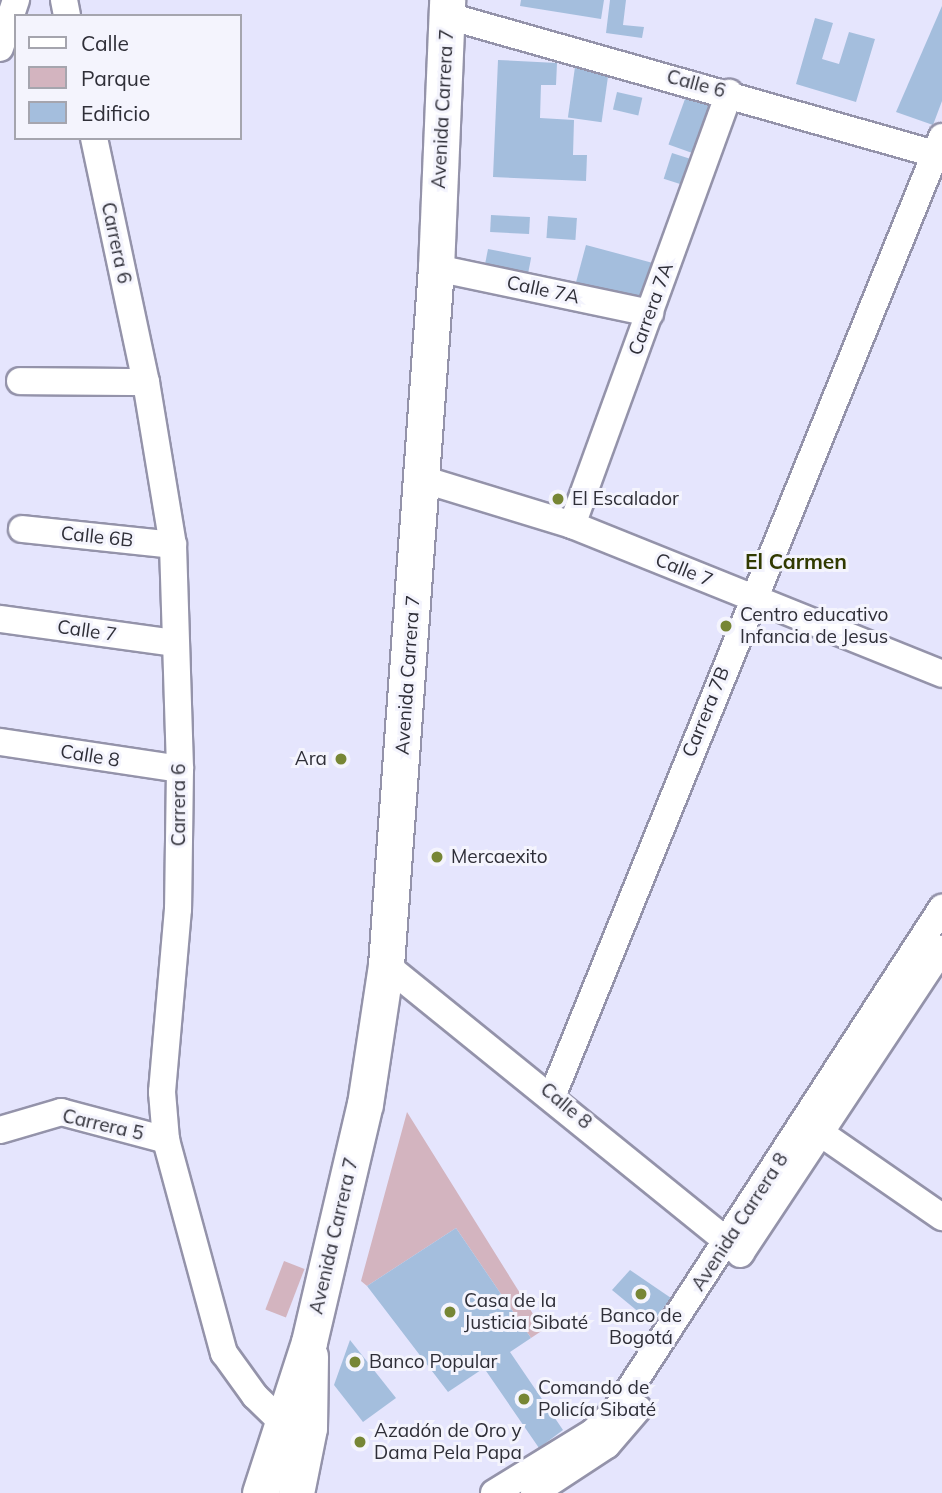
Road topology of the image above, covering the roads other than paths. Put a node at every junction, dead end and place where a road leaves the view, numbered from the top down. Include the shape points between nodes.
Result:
1 (16, 0) edge
2 (447, 8) edge
3 (0, 48) edge
4 (729, 93) junction
5 (93, 140) edge
6 (940, 149) edge
7 (436, 268) junction
8 (650, 313) junction
9 (20, 380) dead end
10 (146, 382) junction
11 (422, 480) junction
12 (572, 525) junction
13 (22, 529) dead end
14 (173, 545) junction
15 (753, 597) junction
16 (0, 619) edge
17 (175, 643) junction
18 (942, 674) edge
19 (0, 742) edge
20 (180, 769) junction
21 (942, 908) edge
22 (942, 949) edge
23 (386, 965) junction
24 (552, 1094) junction
25 (0, 1130) edge
26 (822, 1134) junction
27 (166, 1140) junction
28 (942, 1217) edge
29 (735, 1247) junction
30 (295, 1424) junction
31 (515, 1490) edge
32 (260, 1493) edge
33 (296, 1493) edge

1 - 3 street
2 - 4 street, Calle 6
2 - 7 main road, Avenida Carrera 7
4 - 6 street, Calle 6
4 - 8 street, Carrera 7A
5 - 10 street, Carrera 6
6 - 15 street, Carrera 7B
7 - 8 street, Calle 7A
7 - 11 main road, Avenida Carrera 7
8 - 12 street, Carrera 7A
9 - 10 street
10 - 14 street, Carrera 6
11 - 12 street, Calle 7
11 - 23 main road, Avenida Carrera 7
12 - 15 street, Calle 7
13 - 14 street, Calle 6B
14 - 17 street, Carrera 6
15 - 18 street, Calle 7
15 - 24 street, Carrera 7B
16 - 17 street, Calle 7
17 - 20 street, Carrera 6
19 - 20 street, Calle 8
20 - 27 street, Carrera 6 via 178,909 162,1092
21 - 29 street, Avenida Carrera 8
22 - 26 street, Avenida Carrera 8
23 - 24 street, Calle 8
23 - 30 main road, Avenida Carrera 7 via 365,1104 309,1342
24 - 29 street, Calle 8
25 - 27 street, Carrera 5 via 61,1112
26 - 28 street
26 - 29 street, Avenida Carrera 8
27 - 30 street, Carrera 6 via 225,1353
29 - 31 street, Avenida Carrera 8 via 616,1410
30 - 32 main road, Avenida Carrera 7
30 - 33 main road, Avenida Carrera 7

